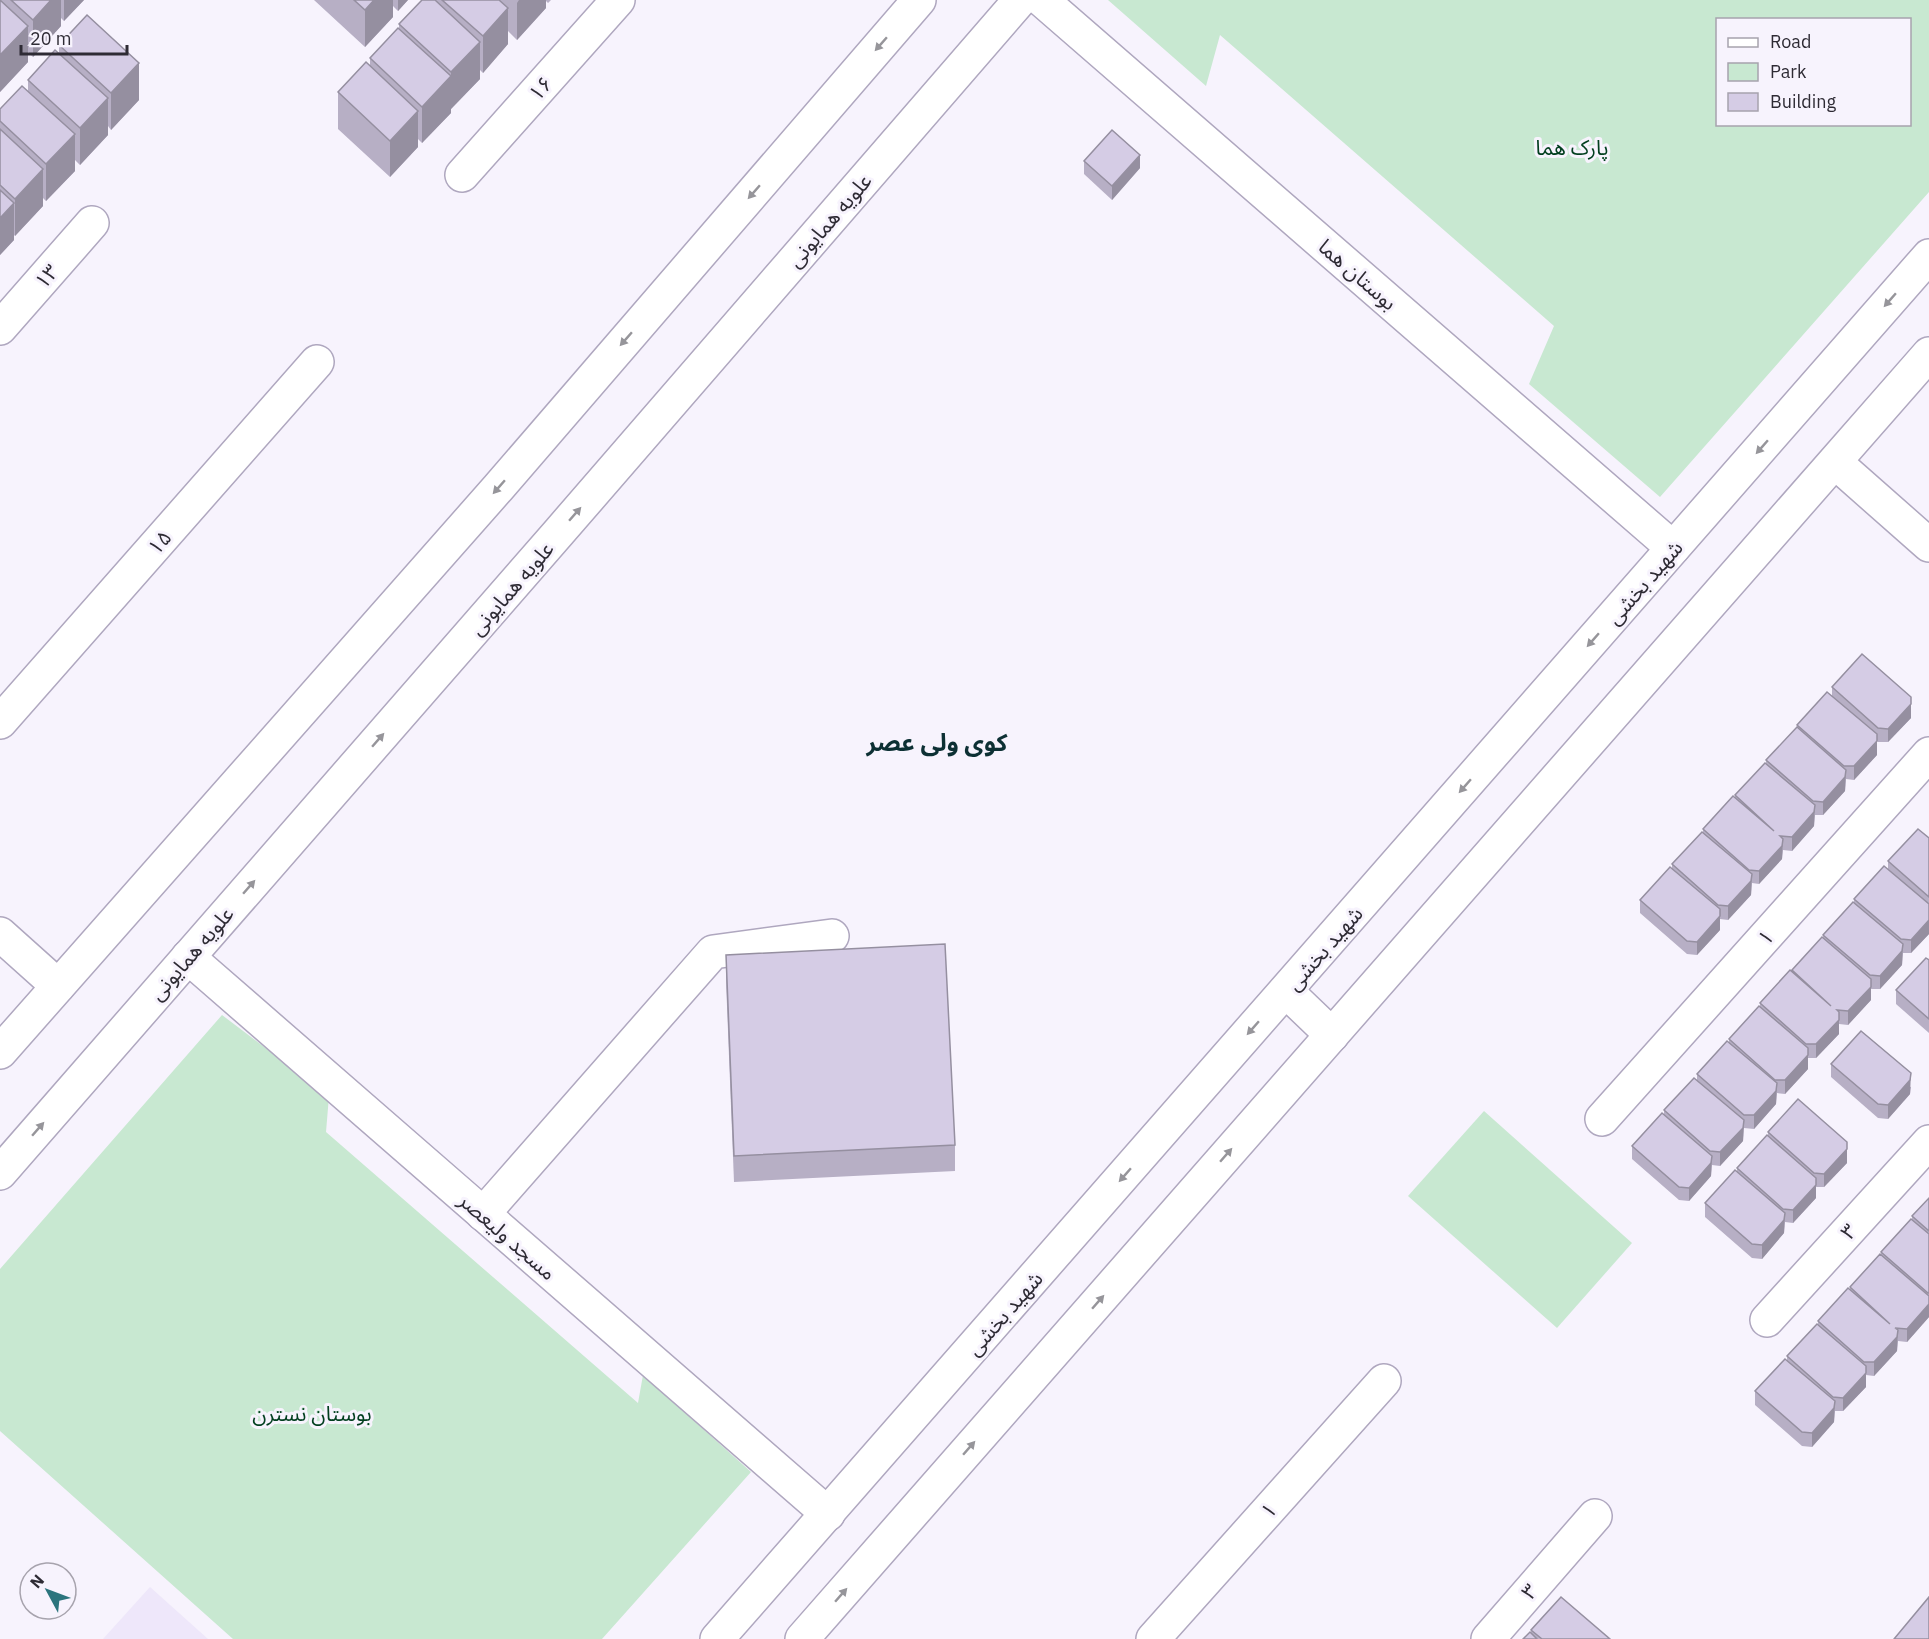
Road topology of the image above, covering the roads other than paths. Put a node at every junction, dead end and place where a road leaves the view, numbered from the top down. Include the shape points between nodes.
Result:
1 (618, 0) edge
2 (919, 0) edge
3 (1020, 0) edge
4 (1042, 0) edge
5 (462, 175) dead end
6 (92, 223) dead end
7 (1929, 256) edge
8 (0, 328) edge
9 (1929, 354) edge
10 (317, 362) dead end
11 (1834, 462) junction
12 (1929, 545) edge
13 (1673, 548) junction
14 (0, 722) edge
15 (1929, 754) edge
16 (0, 934) edge
17 (832, 936) dead end
18 (188, 957) junction
19 (58, 986) junction
20 (1286, 990) junction
21 (1332, 1035) junction
22 (0, 1052) edge
23 (1602, 1119) dead end
24 (1929, 1142) edge
25 (0, 1173) edge
26 (483, 1214) junction
27 (1767, 1320) dead end
28 (1384, 1381) dead end
29 (828, 1514) junction
30 (1595, 1516) dead end
31 (717, 1639) edge
32 (802, 1639) edge
33 (1153, 1639) edge
34 (1488, 1639) edge

1 - 5 street, ۱۶
2 -> 19 street via 498,488
18 -> 3 street, علویه همایونی
4 - 13 street, بوستان هما
6 - 8 street, ۱۳
7 -> 13 street, شهید بخشی
9 - 11 street
10 - 14 street, ۱۵
11 - 12 street
11 - 21 street
13 -> 20 street, شهید بخشی
15 - 23 street, ۱
16 - 19 street
17 - 26 street via 713,952
25 -> 18 street, علویه همایونی
18 - 26 street, مسجد ولیعصر
19 - 22 street
20 - 21 street
20 -> 29 street, شهید بخشی
32 -> 21 street
24 - 27 street, ۳
26 - 29 street, مسجد ولیعصر
28 - 33 street, ۱
29 - 31 street, شهید بخشی
30 - 34 street, ۳

